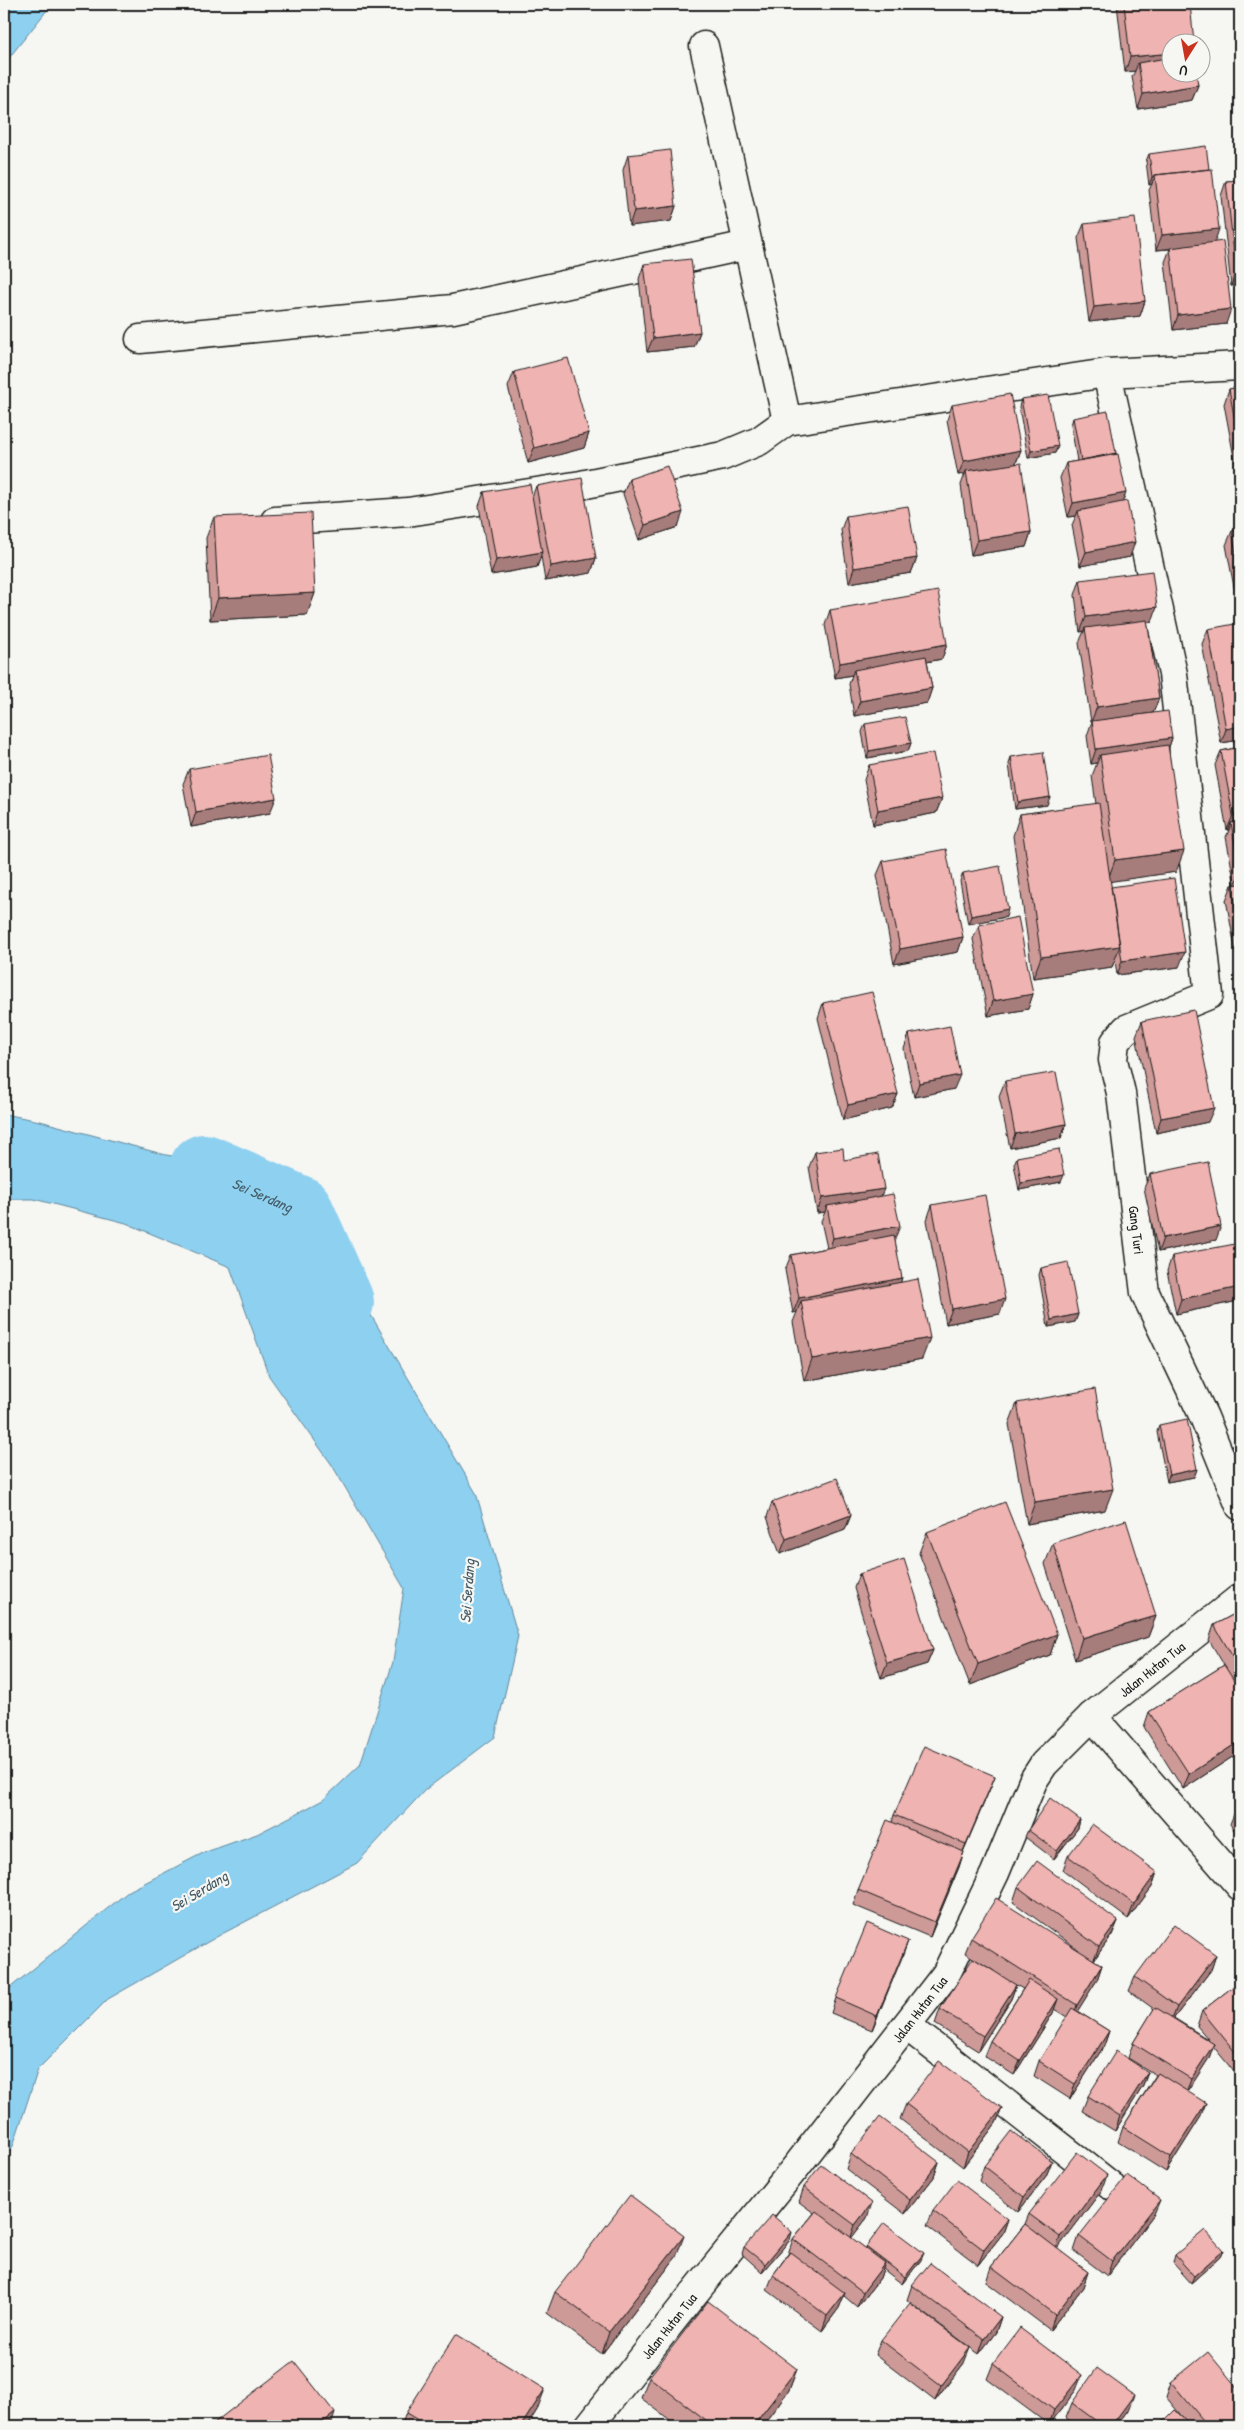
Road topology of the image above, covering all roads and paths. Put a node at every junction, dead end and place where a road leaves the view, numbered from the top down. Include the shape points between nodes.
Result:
1 (704, 46) dead end
2 (748, 245) junction
3 (140, 339) dead end
4 (1240, 366) edge
5 (1107, 373) junction
6 (786, 421) junction
7 (253, 522) edge
8 (1240, 1506) edge
9 (1240, 1598) edge
10 (1092, 1716) junction
11 (1240, 1886) edge
12 (907, 2026) junction
13 (1110, 2185) dead end
14 (589, 2426) edge

1 - 2 street
2 - 3 street via 453,309
2 - 6 street
4 - 5 street
5 - 6 street
5 - 8 street, Gang Turi via 1173,674 1209,995 1126,1029 1115,1042 1113,1060 1124,1110 1145,1293 1204,1417
6 - 7 street via 759,441 723,456 581,485 408,512
9 - 10 street, Jalan Hutan Tua
10 - 11 street
10 - 12 street, Jalan Hutan Tua via 1044,1764 1033,1781 995,1874 946,1974
12 - 13 street
12 - 14 street, Jalan Hutan Tua

